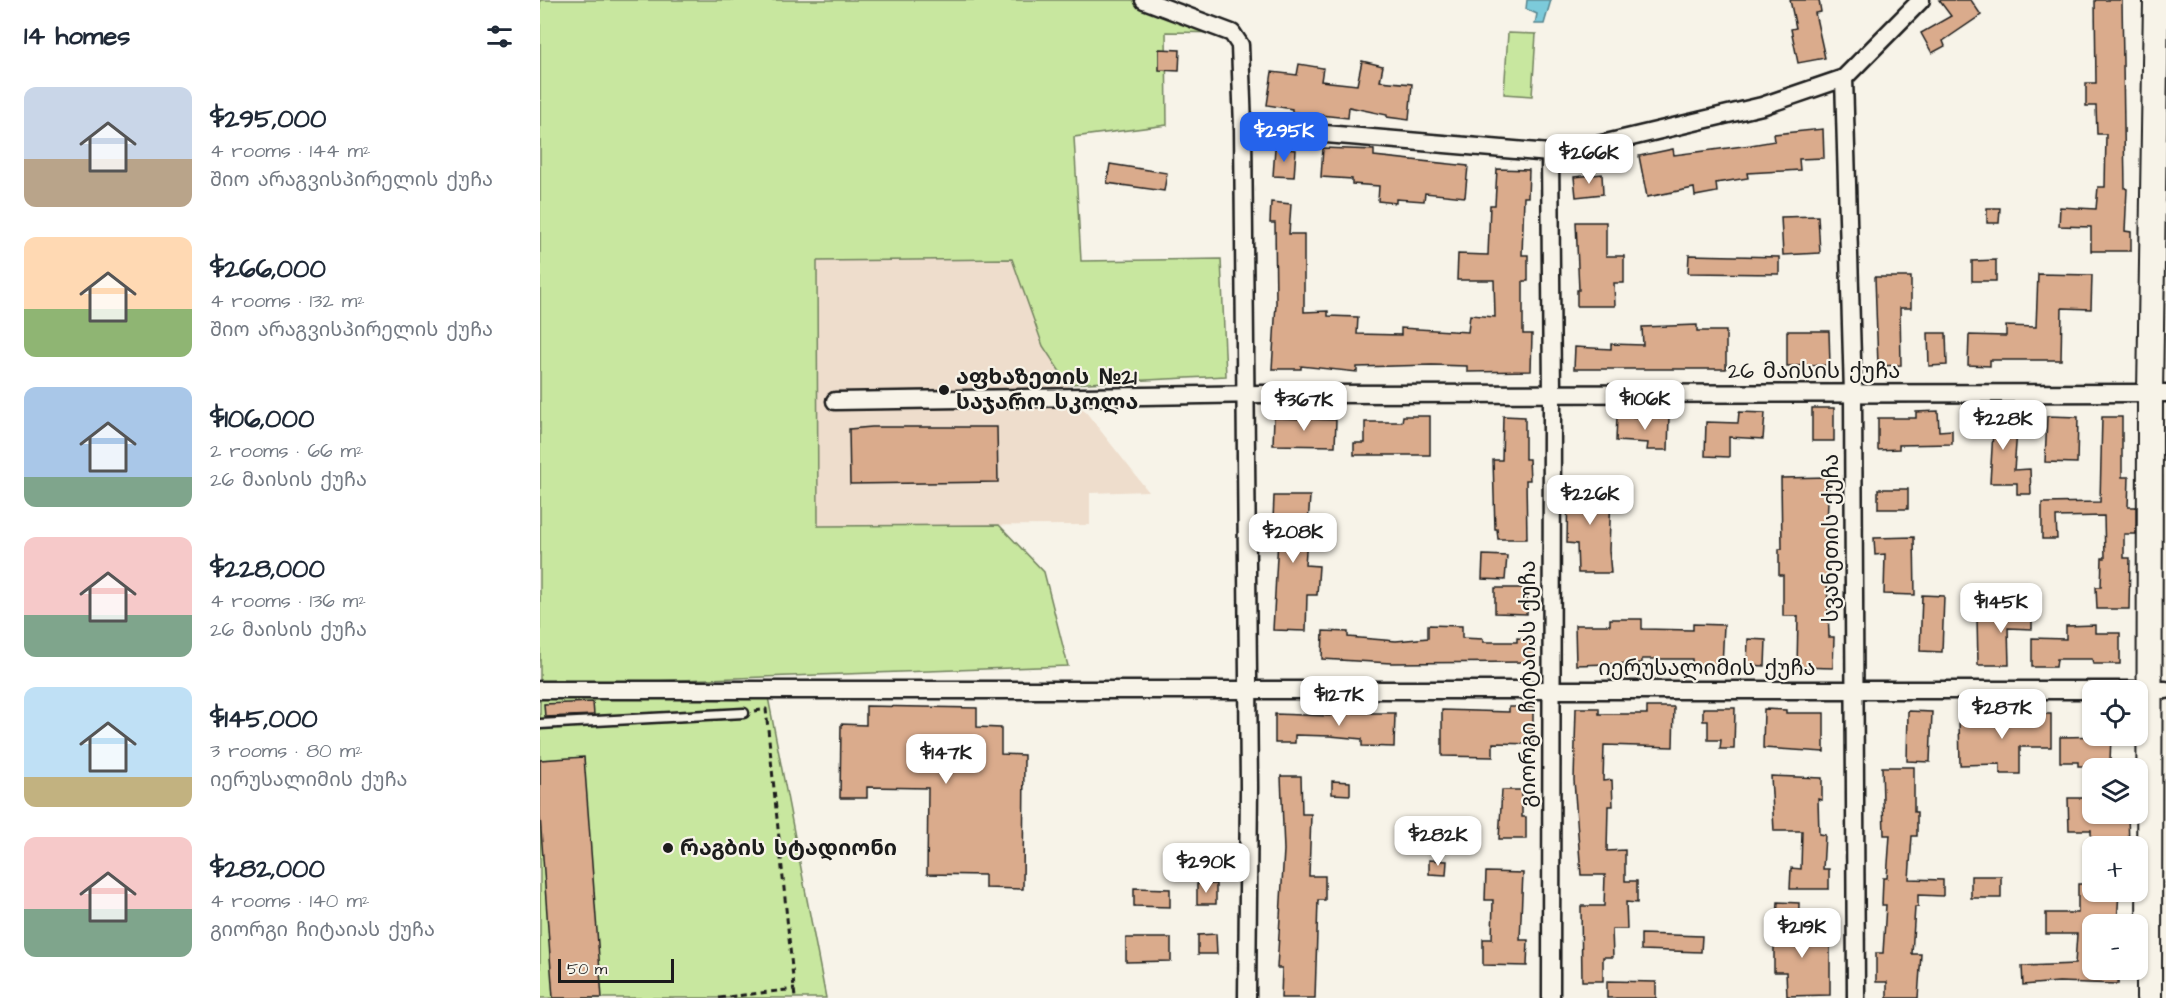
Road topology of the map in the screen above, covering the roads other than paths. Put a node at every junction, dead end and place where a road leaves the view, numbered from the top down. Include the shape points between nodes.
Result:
1 (1144, 0) edge
2 (1921, 0) edge
3 (2156, 0) edge
4 (1844, 78) junction
5 (1243, 127) junction
6 (1550, 153) junction
7 (2158, 393) edge
8 (1245, 394) junction
9 (1552, 394) junction
10 (1853, 394) junction
11 (835, 401) dead end
12 (540, 690) edge
13 (1248, 690) junction
14 (1550, 690) junction
15 (1853, 690) junction
16 (2157, 690) edge
17 (744, 713) road end
18 (540, 723) edge
19 (1247, 998) edge
20 (1551, 998) edge
21 (1856, 998) edge
22 (2149, 998) edge

1 - 5 street via 1232,33 1240,45
2 - 4 street
3 - 7 street
4 - 6 street via 1719,117
4 - 10 street, სვანეთის ქუჩა
5 - 6 street
5 - 8 street
6 - 9 street, გიორგი ჩიტაიას ქუჩა
7 - 10 street, 26 მაისის ქუჩა
7 - 16 street
8 - 9 street, 26 მაისის ქუჩა
8 - 11 street, 26 მაისის ქუჩა
8 - 13 street
9 - 10 street, 26 მაისის ქუჩა
9 - 14 street, გიორგი ჩიტაიას ქუჩა
10 - 15 street, სვანეთის ქუჩა
12 - 13 street, იერუსალიმის ქუჩა
13 - 14 street, იერუსალიმის ქუჩა
13 - 19 street
14 - 15 street, იერუსალიმის ქუჩა
14 - 20 street, გიორგი ჩიტაიას ქუჩა
15 - 16 street, იერუსალიმის ქუჩა
15 - 21 street, სვანეთის ქუჩა
16 - 22 street
17 - 18 lane

